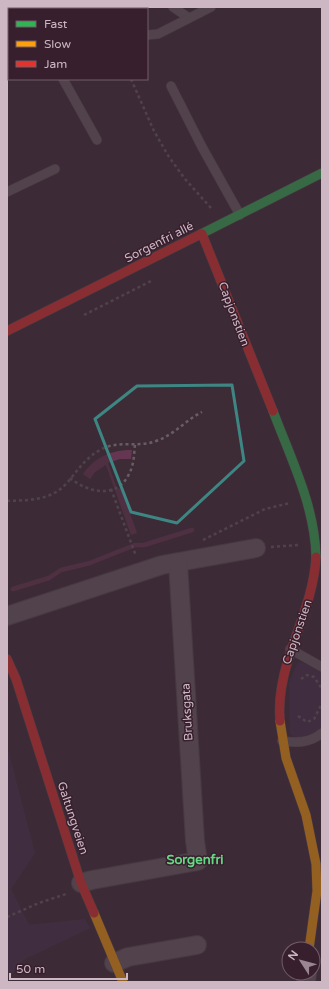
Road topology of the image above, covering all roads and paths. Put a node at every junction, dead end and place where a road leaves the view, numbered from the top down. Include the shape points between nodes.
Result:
1 (173, 7) edge
2 (211, 7) edge
3 (189, 18) junction
4 (148, 35) edge
5 (64, 80) edge
6 (171, 86) dead end
7 (97, 140) dead end
8 (55, 169) dead end
9 (322, 173) edge
10 (7, 192) edge
11 (240, 215) junction
12 (202, 234) junction
13 (7, 332) edge
14 (202, 412) dead end
15 (134, 444) junction
16 (70, 478) junction
17 (112, 489) junction
18 (7, 501) edge
19 (315, 544) junction
20 (256, 548) joint
21 (136, 554) dead end
22 (178, 563) junction
23 (7, 616) edge
24 (290, 649) junction
25 (7, 660) edge
26 (322, 667) edge
27 (298, 683) dead end
28 (321, 684) edge
29 (322, 689) edge
30 (322, 703) edge
31 (296, 712) dead end
32 (322, 733) edge
33 (282, 741) junction
34 (319, 872) edge
35 (82, 886) junction
36 (7, 917) edge
37 (310, 941) edge
38 (197, 944) dead end
39 (114, 963) junction
40 (123, 982) edge

1 - 3 lane
2 - 3 lane
3 - 4 lane via 158,34
5 - 7 lane
6 - 11 lane
8 - 10 lane
9 - 11 street, Sorgenfri allé
11 - 12 street, Sorgenfri allé
12 - 13 street, Sorgenfri allé
12 - 19 street, Capjonstien via 307,498
14 - 15 path via 155,442
15 - 16 path via 103,448 83,462
15 - 17 path via 132,466 127,478
16 - 17 path via 81,487 94,492
16 - 18 path via 61,488 46,496 34,500
17 - 21 path
19 - 20 path
19 - 24 street, Capjonstien via 316,566 311,590
20 - 22 street
22 - 23 street via 162,565
22 - 35 street, Bruksgata via 198,861 92,880
24 - 26 lane
24 - 33 street, Capjonstien via 279,698
25 - 35 street, Galtungveien via 16,679
27 - 28 path via 307,675 314,677
28 - 29 path
30 - 31 path via 311,721 304,721
32 - 33 lane via 302,742
33 - 34 street, Capjonstien via 288,767 305,814
34 - 37 street, Capjonstien
35 - 36 path
35 - 39 street, Galtungveien
38 - 39 street
39 - 40 street, Galtungveien

